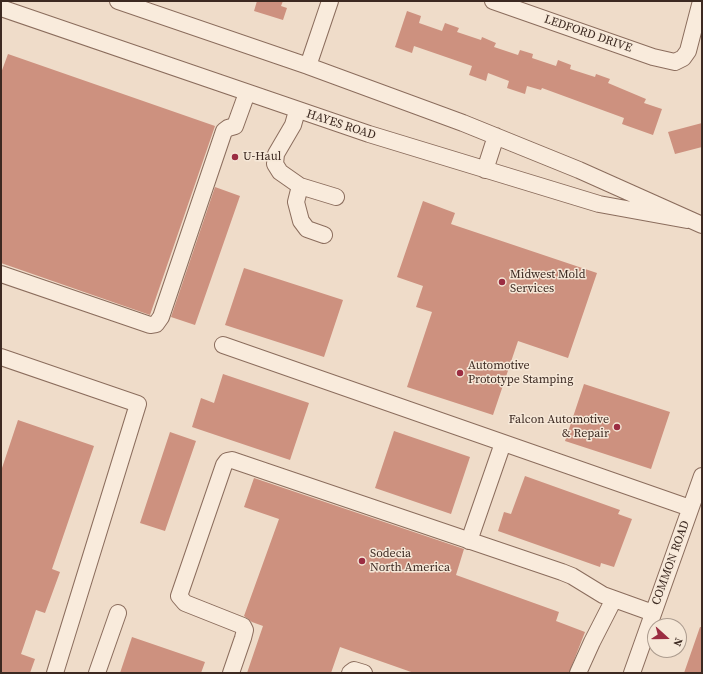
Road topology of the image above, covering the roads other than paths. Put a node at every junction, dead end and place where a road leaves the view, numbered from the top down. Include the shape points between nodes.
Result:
1 (120, 1) edge
2 (330, 1) edge
3 (493, 1) edge
4 (701, 1) edge
5 (139, 5) edge
6 (1, 8) edge
7 (308, 66) junction
8 (247, 93) junction
9 (297, 111) junction
10 (496, 136) junction
11 (485, 170) junction
12 (300, 186) junction
13 (336, 197) dead end
14 (695, 223) edge
15 (324, 235) dead end
16 (1, 274) edge
17 (223, 345) dead end
18 (1, 357) edge
19 (503, 443) junction
20 (702, 476) edge
21 (690, 508) junction
22 (469, 541) junction
23 (614, 600) junction
24 (118, 613) dead end
25 (653, 613) junction
26 (55, 673) edge
27 (97, 673) edge
28 (231, 673) edge
29 (350, 673) edge
30 (364, 673) edge
31 (578, 673) edge
32 (632, 673) edge

1 - 5 street, HAYES ROAD
2 - 7 street
3 - 4 street, LEDFORD DRIVE via 675,62 684,58 688,51
5 - 7 street, HAYES ROAD
6 - 8 street, HAYES ROAD
7 - 10 street, HAYES ROAD
8 - 9 street, HAYES ROAD
8 - 16 street via 235,126 224,131 161,317 156,324 150,325
9 - 11 street, HAYES ROAD
9 - 12 street via 293,124 276,154 275,164 280,172
10 - 11 street
10 - 14 street, HAYES ROAD via 635,194
11 - 14 street, HAYES ROAD via 599,204
12 - 13 street
12 - 15 street via 296,202 301,221 306,229
17 - 19 street
18 - 26 street via 138,404
19 - 21 street
19 - 22 street
20 - 21 street, COMMON ROAD
21 - 25 street, COMMON ROAD
22 - 23 street via 572,576
22 - 28 street via 237,460 227,461 179,596 185,603 243,626 243,638
23 - 25 street
23 - 31 street
24 - 27 street
25 - 32 street, COMMON ROAD
29 - 30 street via 354,670

